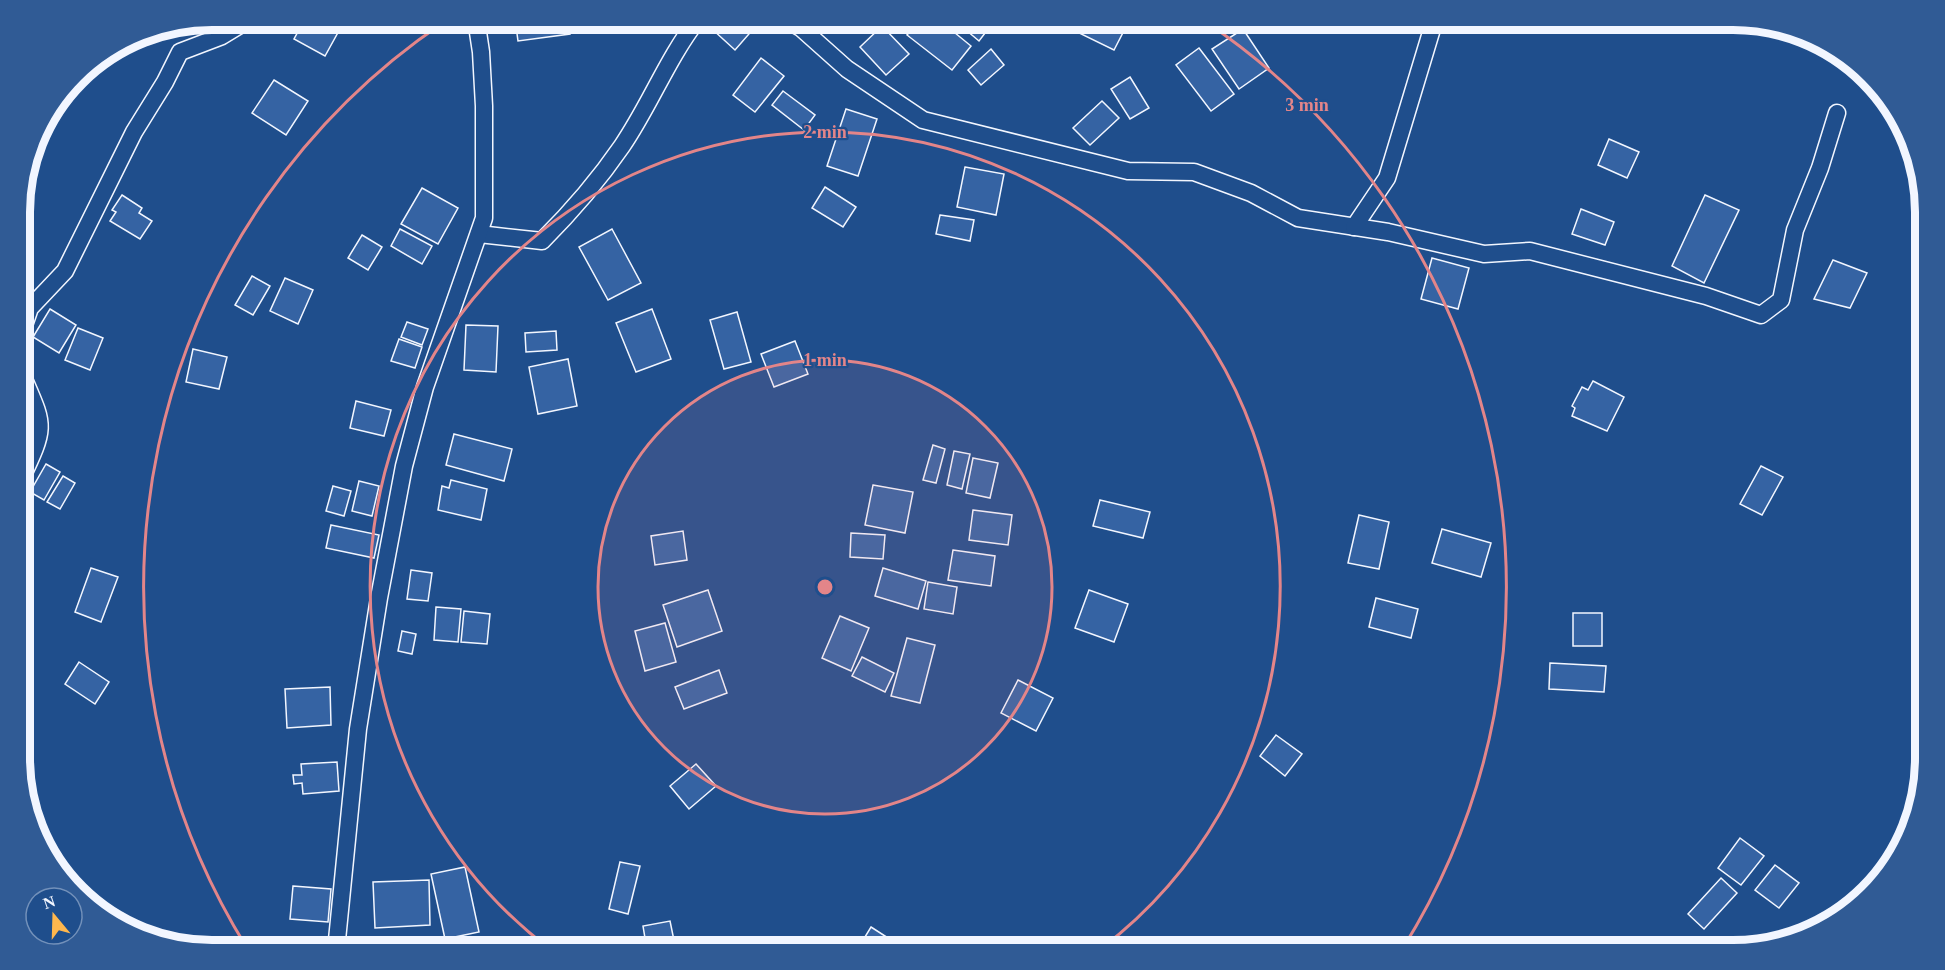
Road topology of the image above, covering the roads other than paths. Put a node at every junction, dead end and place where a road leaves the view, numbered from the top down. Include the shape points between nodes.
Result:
1 (232, 30) edge
2 (478, 30) edge
3 (690, 30) edge
4 (803, 30) edge
5 (1432, 30) edge
6 (1837, 113) dead end
7 (1354, 227) junction
8 (479, 234) junction
9 (30, 308) edge
10 (30, 393) edge
11 (30, 460) edge
12 (337, 940) edge

1 - 9 street via 180,52 134,132 65,271
2 - 8 street via 484,106 484,218
3 - 8 street via 623,145 576,206 542,241
4 - 7 street via 847,69 923,120 1128,171 1194,172 1251,193 1298,218
5 - 7 street via 1387,178
6 - 7 street via 1795,230 1781,300 1761,315 1706,296 1530,251 1484,254
8 - 12 street via 425,387 404,466 358,729
10 - 11 street via 42,420 39,442

